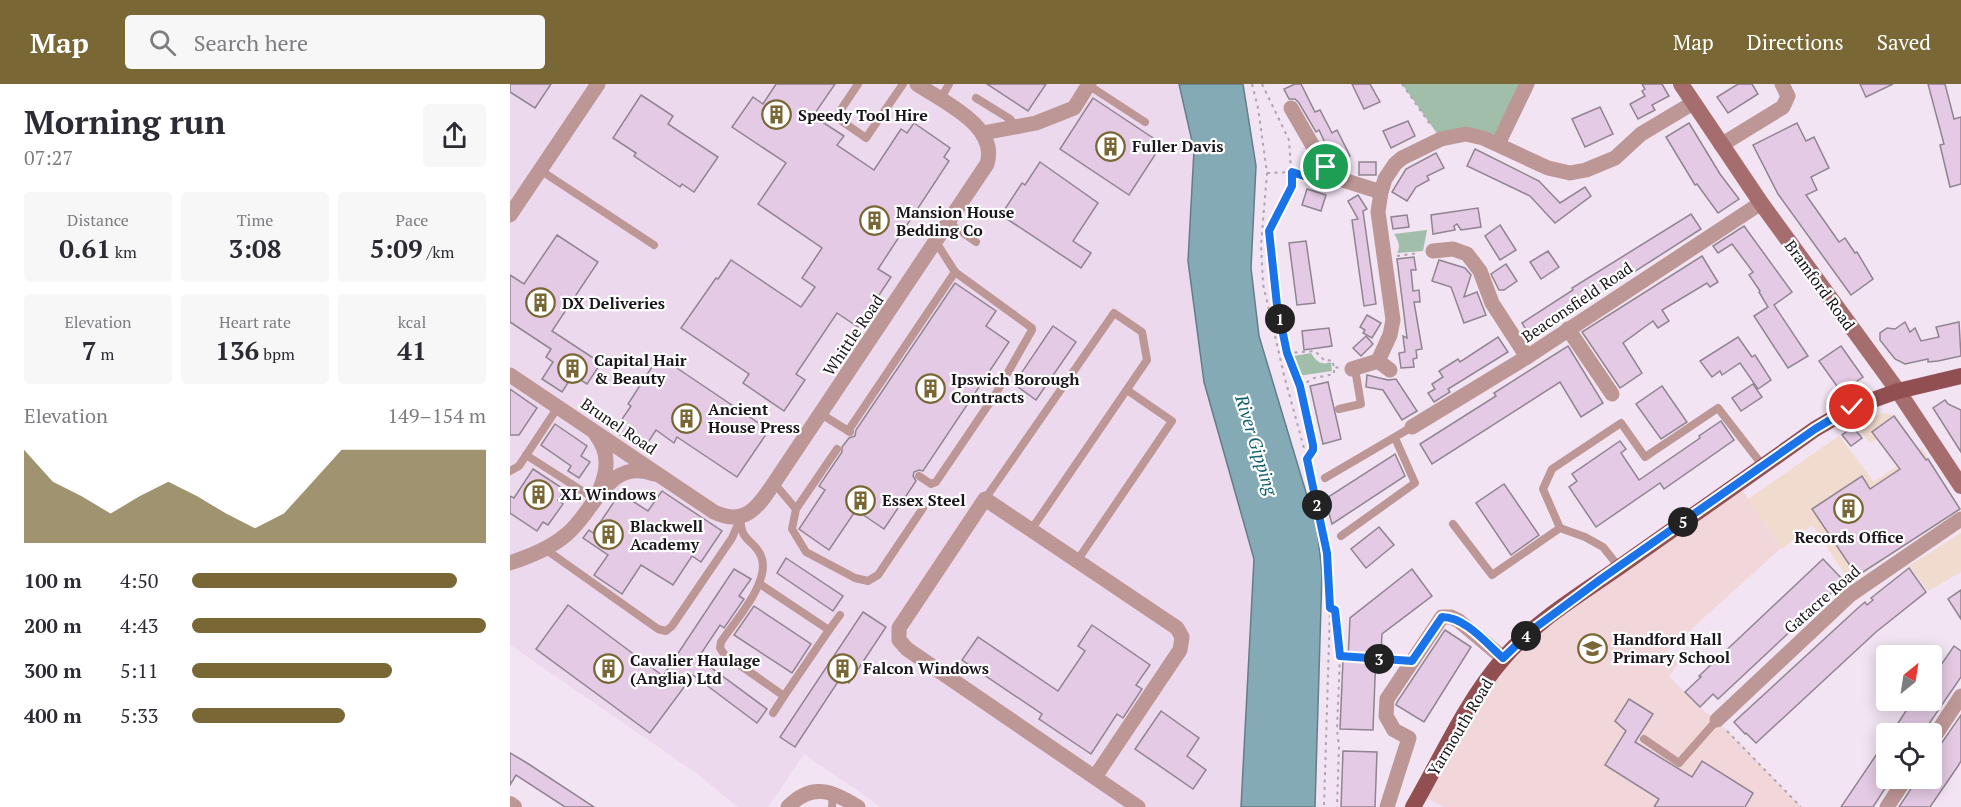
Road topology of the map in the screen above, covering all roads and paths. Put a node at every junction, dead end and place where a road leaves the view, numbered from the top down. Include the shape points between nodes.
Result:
1 (598, 84) edge
2 (858, 84) edge
3 (903, 84) edge
4 (917, 84) edge
5 (949, 84) edge
6 (1252, 84) edge
7 (1262, 84) edge
8 (1402, 84) edge
9 (1527, 84) edge
10 (1681, 84) edge
11 (1782, 84) edge
12 (1089, 85) edge
13 (976, 98) dead end
14 (940, 100) junction
15 (1693, 104) junction
16 (1291, 108) dead end
17 (1145, 122) dead end
18 (1017, 127) junction
19 (983, 133) junction
20 (1441, 139) junction
21 (1498, 144) junction
22 (1721, 145) junction
23 (540, 170) junction
24 (1292, 172) junction
25 (1268, 173) junction
26 (1321, 173) junction
27 (1381, 192) junction
28 (1761, 203) junction
29 (510, 215) edge
30 (949, 224) junction
31 (936, 242) junction
32 (976, 242) dead end
33 (654, 245) dead end
34 (1433, 251) joint
35 (1386, 257) junction
36 (955, 272) junction
37 (1568, 328) junction
38 (1287, 353) junction
39 (1527, 357) junction
40 (1378, 360) junction
41 (1333, 367) junction
42 (1353, 369) junction
43 (1390, 370) dead end
44 (510, 375) edge
45 (1961, 376) edge
46 (1300, 386) junction
47 (1126, 390) junction
48 (1899, 391) junction
49 (1612, 394) dead end
50 (558, 407) junction
51 (1339, 409) dead end
52 (821, 414) junction
53 (588, 427) junction
54 (1412, 427) joint
55 (1395, 438) junction
56 (837, 449) dead end
57 (526, 455) junction
58 (1307, 459) junction
59 (1764, 466) junction
60 (510, 471) edge
61 (919, 476) dead end
62 (1326, 478) dead end
63 (665, 479) junction
64 (774, 483) junction
65 (1961, 486) edge
66 (595, 499) junction
67 (985, 499) junction
68 (923, 508) dead end
69 (796, 509) junction
70 (740, 516) junction
71 (1961, 519) edge
72 (1454, 524) dead end
73 (1560, 528) junction
74 (1031, 530) junction
75 (1341, 537) dead end
76 (545, 549) junction
77 (1077, 561) junction
78 (510, 563) edge
79 (1619, 567) junction
80 (760, 584) junction
81 (1330, 608) junction
82 (840, 615) dead end
83 (829, 630) junction
84 (1340, 656) junction
85 (1503, 658) junction
86 (1412, 661) junction
87 (784, 696) junction
88 (1961, 696) edge
89 (772, 713) dead end
90 (1717, 720) junction
91 (1942, 725) edge
92 (1644, 739) dead end
93 (1095, 777) junction
94 (1899, 789) edge
95 (832, 800) edge
96 (510, 804) edge
97 (514, 807) edge
98 (788, 807) edge
99 (858, 807) edge
100 (1138, 807) edge
101 (1324, 807) edge
102 (1337, 807) edge
103 (1387, 807) edge
104 (1413, 807) edge
105 (1802, 807) edge
106 (1887, 807) edge

1 - 23 street
2 - 3 lane via 836,117 866,138
4 - 14 street
5 - 14 lane
6 - 25 path
7 - 24 path via 1289,140
8 - 20 path
9 - 21 street
10 - 15 main road, Bramford Road
11 - 22 street via 1788,96 1783,106
12 - 17 lane
12 - 18 street via 1074,108
13 - 18 lane
14 - 19 street via 974,122
15 - 21 street via 1641,134 1615,158 1586,170 1570,173 1548,168
15 - 22 main road, Bramford Road
16 - 26 street
18 - 19 street
19 - 30 street, Whittle Road via 989,149 987,164
20 - 21 street via 1474,135
20 - 27 street via 1395,164
22 - 28 main road, Bramford Road
23 - 29 street
23 - 33 lane
24 - 25 path
24 - 26 path
24 - 38 path via 1292,186 1269,231
25 - 58 path via 1261,245 1263,284
26 - 27 street
27 - 35 street via 1378,212
28 - 37 street, Beaconsfield Road
28 - 48 main road, Bramford Road
30 - 31 street, Whittle Road
30 - 32 lane
31 - 36 lane
31 - 52 street, Whittle Road
34 - 35 path
34 - 39 street via 1471,248 1492,303
35 - 40 street via 1393,320
36 - 52 lane via 850,432
36 - 61 lane via 1032,330 995,395 936,482 931,484
37 - 39 street, Beaconsfield Road
37 - 49 street
38 - 41 path via 1315,351 1325,361 1332,360
38 - 46 path
39 - 54 street, Beaconsfield Road
40 - 42 street
40 - 43 street
41 - 42 path
41 - 46 path via 1334,374
42 - 51 lane via 1361,404
44 - 50 street, Brunel Road
45 - 48 main road, Yarmouth Road
46 - 58 path via 1313,445
47 - 67 lane via 1147,360 1142,332 1114,313
47 - 74 lane
47 - 77 lane via 1172,421
48 - 59 main road, Yarmouth Road via 1852,407
48 - 65 main road, Bramford Road
50 - 53 street, Brunel Road
50 - 57 lane
52 - 64 street, Whittle Road
53 - 63 street, Brunel Road
53 - 66 street via 601,442 607,458
54 - 55 lane
55 - 62 lane
55 - 75 lane via 1415,483
56 - 69 lane
57 - 60 lane
57 - 66 lane
58 - 81 path via 1327,553
59 - 73 lane via 1718,408 1645,457 1621,423 1552,469 1543,489
59 - 79 main road, Yarmouth Road
63 - 66 street via 642,471 625,472
63 - 70 street, Brunel Road via 708,509
64 - 69 lane
64 - 70 street, Whittle Road via 756,508
66 - 76 street via 569,533
67 - 74 street
67 - 93 street via 899,628 899,640
68 - 69 lane via 878,575 868,581 806,552 792,529
70 - 76 lane via 732,538 666,631
70 - 80 lane via 743,535 761,557
71 - 90 street, Gatacre Road via 1850,595
72 - 73 lane via 1492,575
73 - 79 lane via 1604,547
74 - 77 street
76 - 78 street
77 - 93 street via 1177,628 1182,637 1180,650
79 - 85 main road, Yarmouth Road via 1532,630
80 - 83 lane
80 - 87 lane via 720,648
81 - 84 path via 1335,610
81 - 101 path
82 - 83 lane
83 - 87 lane
84 - 86 path
84 - 102 path
85 - 86 street via 1459,621 1442,617
85 - 104 main road, Yarmouth Road via 1457,725
86 - 103 street via 1387,699 1386,716 1394,730 1409,738
87 - 89 lane
88 - 91 street
90 - 92 lane via 1679,763
90 - 105 path
93 - 100 street
94 - 106 street
95 - 98 street via 816,791
95 - 99 street
96 - 97 street

